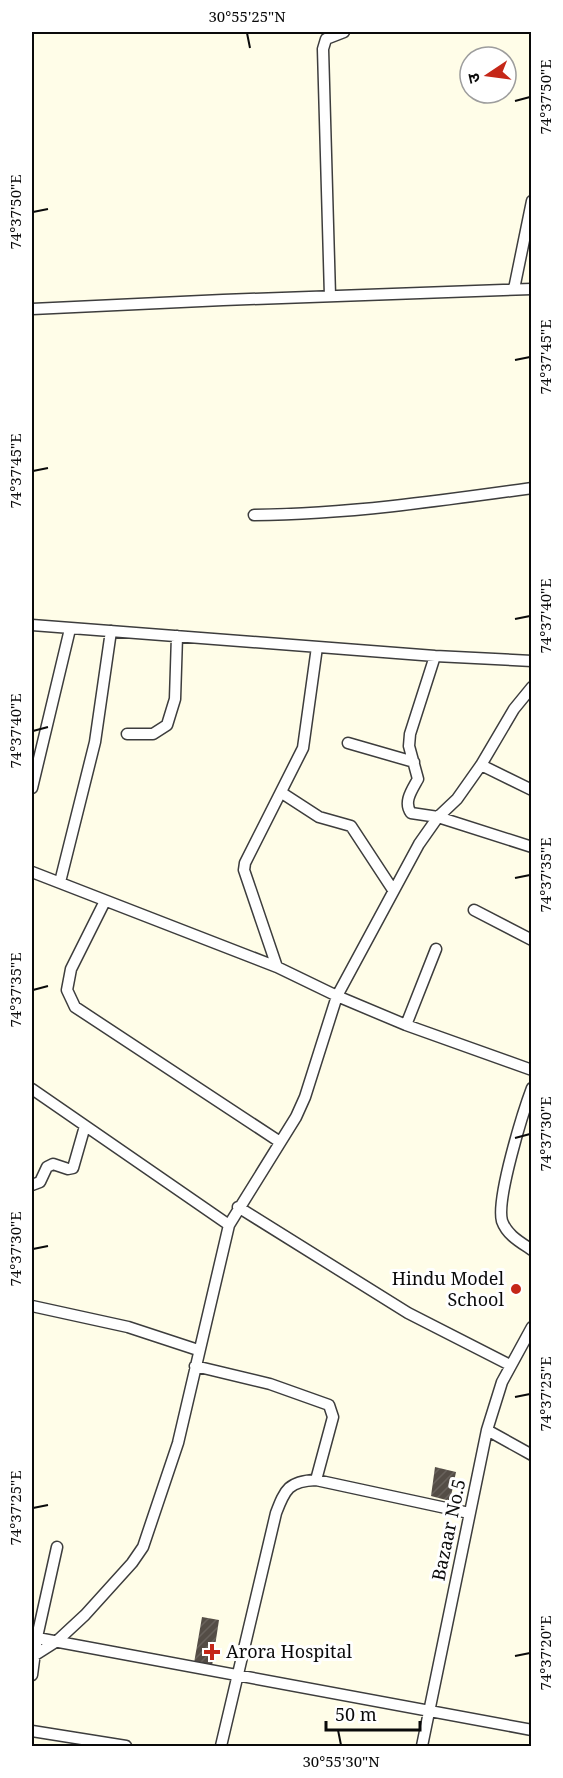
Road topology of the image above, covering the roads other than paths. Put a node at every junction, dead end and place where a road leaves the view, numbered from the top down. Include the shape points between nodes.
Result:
1 (344, 32) edge
2 (531, 201) edge
3 (514, 289) junction
4 (530, 289) edge
5 (330, 296) junction
6 (32, 309) edge
7 (531, 488) edge
8 (254, 515) dead end
9 (32, 625) edge
10 (70, 629) junction
11 (111, 631) junction
12 (177, 636) junction
13 (317, 647) junction
14 (435, 656) junction
15 (531, 660) edge
16 (531, 687) edge
17 (127, 734) dead end
18 (348, 743) dead end
19 (414, 762) junction
20 (482, 765) junction
21 (32, 788) edge
22 (531, 790) edge
23 (282, 793) junction
24 (438, 817) junction
25 (531, 847) edge
26 (32, 872) edge
27 (60, 882) junction
28 (393, 890) junction
29 (105, 901) junction
30 (474, 910) dead end
31 (531, 940) edge
32 (436, 949) dead end
33 (277, 967) junction
34 (337, 996) junction
35 (406, 1025) junction
36 (531, 1070) edge
37 (531, 1088) edge
38 (32, 1089) edge
39 (85, 1126) junction
40 (279, 1142) junction
41 (32, 1185) edge
42 (238, 1208) junction
43 (229, 1225) junction
44 (531, 1250) edge
45 (32, 1306) edge
46 (531, 1327) edge
47 (198, 1350) junction
48 (510, 1365) junction
49 (195, 1366) junction
50 (487, 1430) junction
51 (531, 1455) edge
52 (316, 1480) junction
53 (469, 1513) junction
54 (57, 1547) dead end
55 (34, 1637) edge
56 (57, 1641) junction
57 (34, 1656) junction
58 (32, 1675) edge
59 (236, 1675) junction
60 (428, 1713) junction
61 (531, 1730) edge
62 (32, 1731) edge
63 (126, 1746) edge
64 (221, 1746) edge
65 (422, 1746) edge

1 - 5 street via 326,39 323,49
2 - 3 street
3 - 4 street
3 - 5 street
5 - 6 street
7 - 8 street via 400,506
9 - 10 street
10 - 11 street
10 - 21 street
11 - 12 street
11 - 27 street via 95,742
12 - 13 street
12 - 17 street via 175,699 167,725 153,734
13 - 14 street
13 - 23 street via 307,734
14 - 15 street
14 - 19 street via 410,734
16 - 20 street
18 - 19 street
19 - 24 street via 418,779 407,801 408,808 411,813
20 - 22 street
20 - 24 street
23 - 28 street via 324,819 351,826
23 - 33 street via 244,870
24 - 25 street
24 - 28 street
26 - 27 street
27 - 29 street
28 - 34 street
29 - 33 street
29 - 40 street via 71,969 68,990 75,1007
30 - 31 street
32 - 35 street
33 - 34 street
34 - 35 street
34 - 40 street via 304,1097
35 - 36 street
37 - 44 street via 516,1135 501,1213 507,1230
38 - 39 street
39 - 41 street via 73,1168 53,1164 47,1167 40,1182
39 - 43 street
40 - 42 street
42 - 43 street
42 - 48 street via 408,1313
43 - 47 street
45 - 47 street via 128,1327
46 - 48 street, Bazaar No.5
47 - 49 street
48 - 50 street, Bazaar No.5
49 - 52 street via 270,1384 329,1405 333,1417
49 - 56 street via 178,1443 142,1546 117,1580
50 - 51 street
50 - 53 street, Bazaar No.5
52 - 53 street
52 - 59 street via 294,1483 281,1498
53 - 60 street, Bazaar No.5
54 - 55 street
55 - 56 street
55 - 57 street
56 - 57 street
56 - 59 street
57 - 58 street
59 - 60 street
59 - 64 street
60 - 61 street
60 - 65 street, Bazaar No.5
62 - 63 street

